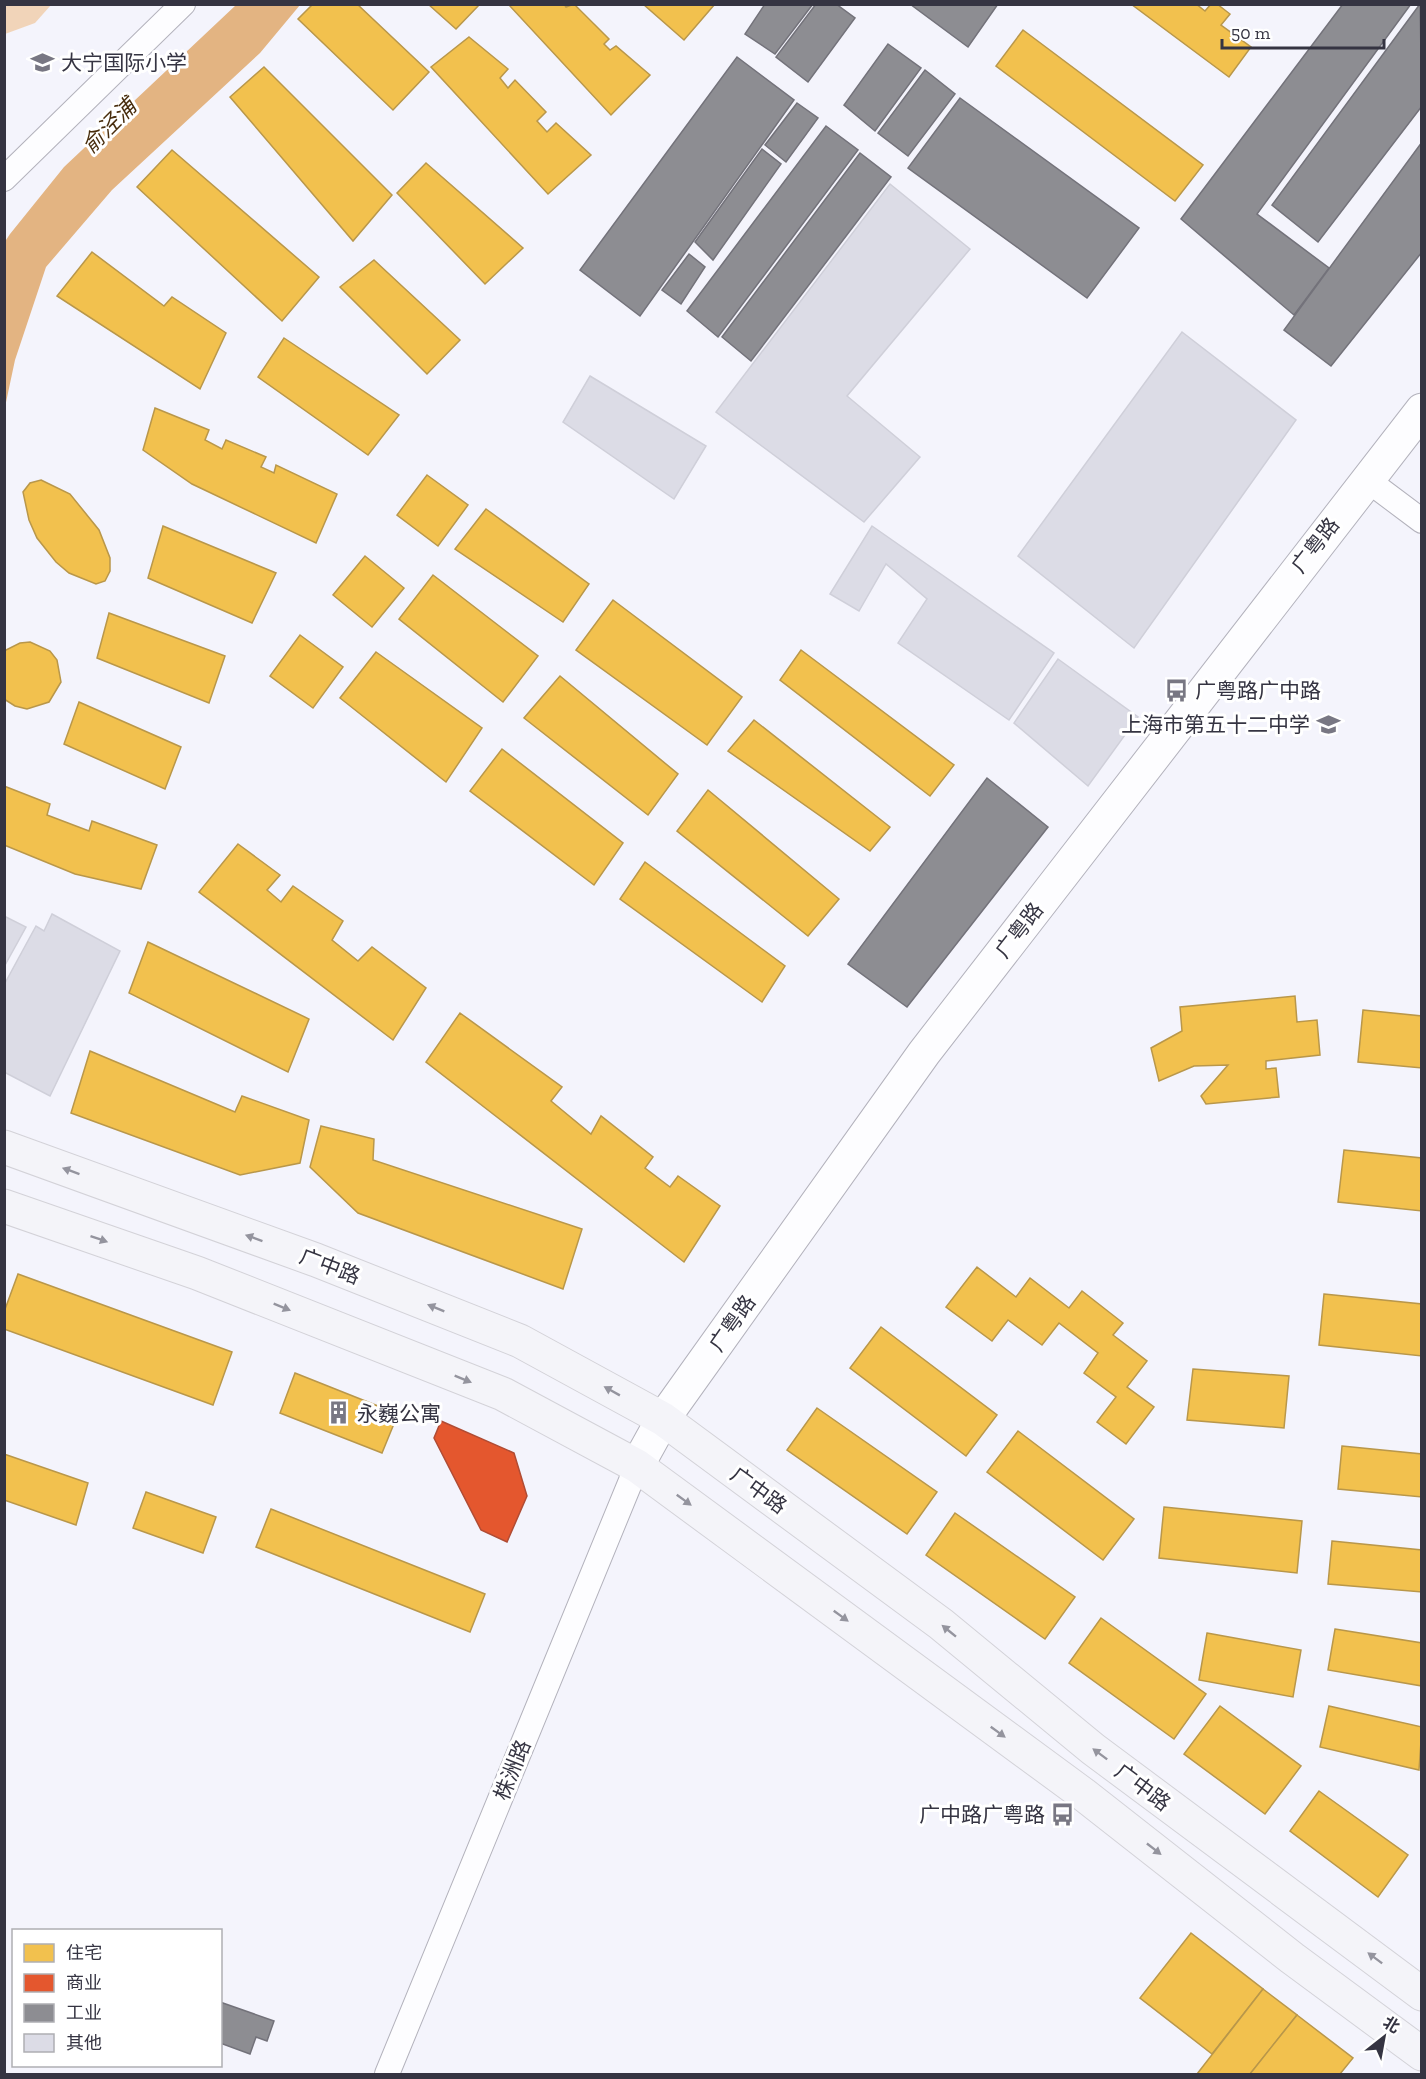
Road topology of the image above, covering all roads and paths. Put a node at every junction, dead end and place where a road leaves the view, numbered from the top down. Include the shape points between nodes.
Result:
1 (183, 4) edge
2 (4, 179) edge
3 (1422, 410) edge
4 (1366, 479) junction
5 (1422, 521) edge
6 (4, 1148) edge
7 (4, 1206) edge
8 (663, 1419) junction
9 (637, 1466) junction
10 (1422, 1994) edge
11 (1422, 2054) edge
12 (387, 2074) edge

1 - 2 street
3 - 4 main road, 广粤路
4 - 5 street
4 - 8 main road, 广粤路 via 924,1053
8 -> 6 main road, 广中路 via 520,1341 316,1260
7 -> 9 main road, 广中路 via 197,1273 503,1395
8 - 9 main road, 广粤路
10 -> 8 main road, 广中路 via 1093,1749 941,1624
9 -> 11 main road, 广中路 via 1083,1794
9 - 12 street, 株洲路

